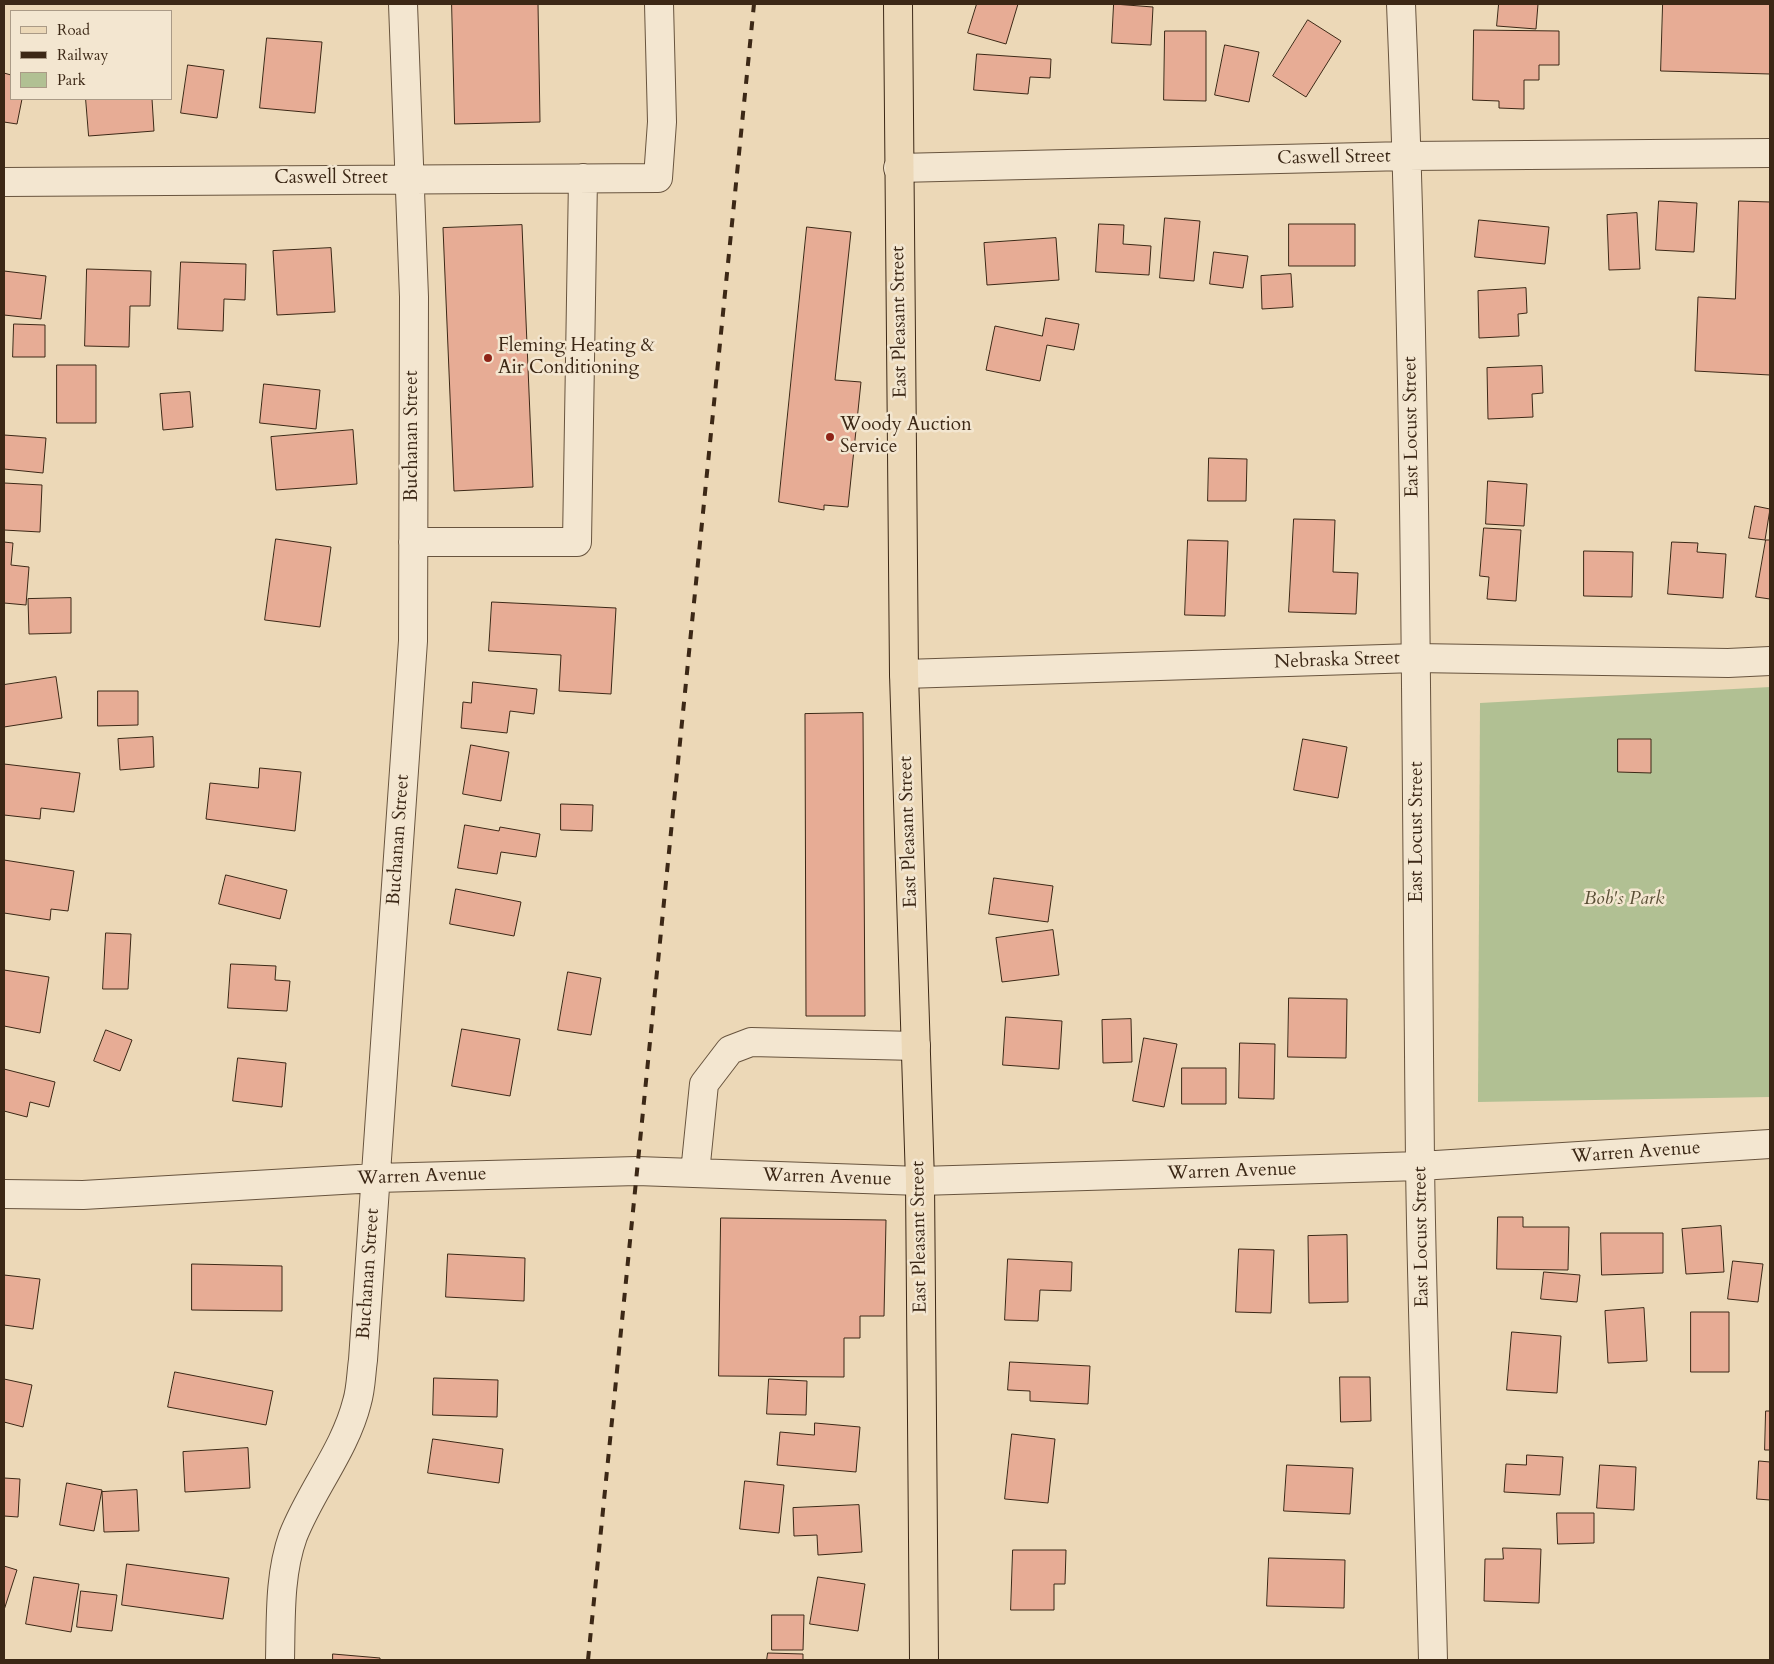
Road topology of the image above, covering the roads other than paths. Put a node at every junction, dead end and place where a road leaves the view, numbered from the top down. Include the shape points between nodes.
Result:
1 (403, 4) edge
2 (659, 4) edge
3 (898, 4) edge
4 (1401, 4) edge
5 (1770, 153) edge
6 (1407, 156) junction
7 (898, 168) junction
8 (583, 178) junction
9 (411, 179) junction
10 (4, 182) edge
11 (413, 542) junction
12 (1416, 658) junction
13 (1770, 661) edge
14 (904, 674) junction
15 (916, 1046) junction
16 (1770, 1144) edge
17 (1420, 1166) junction
18 (696, 1173) junction
19 (376, 1178) junction
20 (920, 1181) junction
21 (4, 1194) edge
22 (280, 1660) edge
23 (924, 1660) edge
24 (1433, 1660) edge

1 - 9 street, Buchanan Street
2 - 8 street, Caswell Street via 662,122 658,178
3 - 7 main road, East Pleasant Street
4 - 6 street, East Locust Street
5 - 6 street, Caswell Street
6 - 7 street, Caswell Street
6 - 12 street, East Locust Street
7 - 14 main road, East Pleasant Street
8 - 9 street, Caswell Street
8 - 11 street via 577,542
9 - 10 street, Caswell Street
9 - 11 street, Buchanan Street
11 - 19 street, Buchanan Street via 413,641
12 - 13 street, Nebraska Street via 1728,664
12 - 14 street, Nebraska Street
12 - 17 street, East Locust Street
14 - 15 main road, East Pleasant Street
15 - 18 street via 751,1042 730,1050 704,1084
15 - 20 main road, East Pleasant Street
16 - 17 street, Warren Avenue
17 - 20 street, Warren Avenue
17 - 24 street, East Locust Street
18 - 19 street, Warren Avenue via 636,1171
18 - 20 street, Warren Avenue
19 - 21 street, Warren Avenue via 82,1195
19 - 22 street, Buchanan Street via 358,1401 293,1537 282,1597
20 - 23 main road, East Pleasant Street

